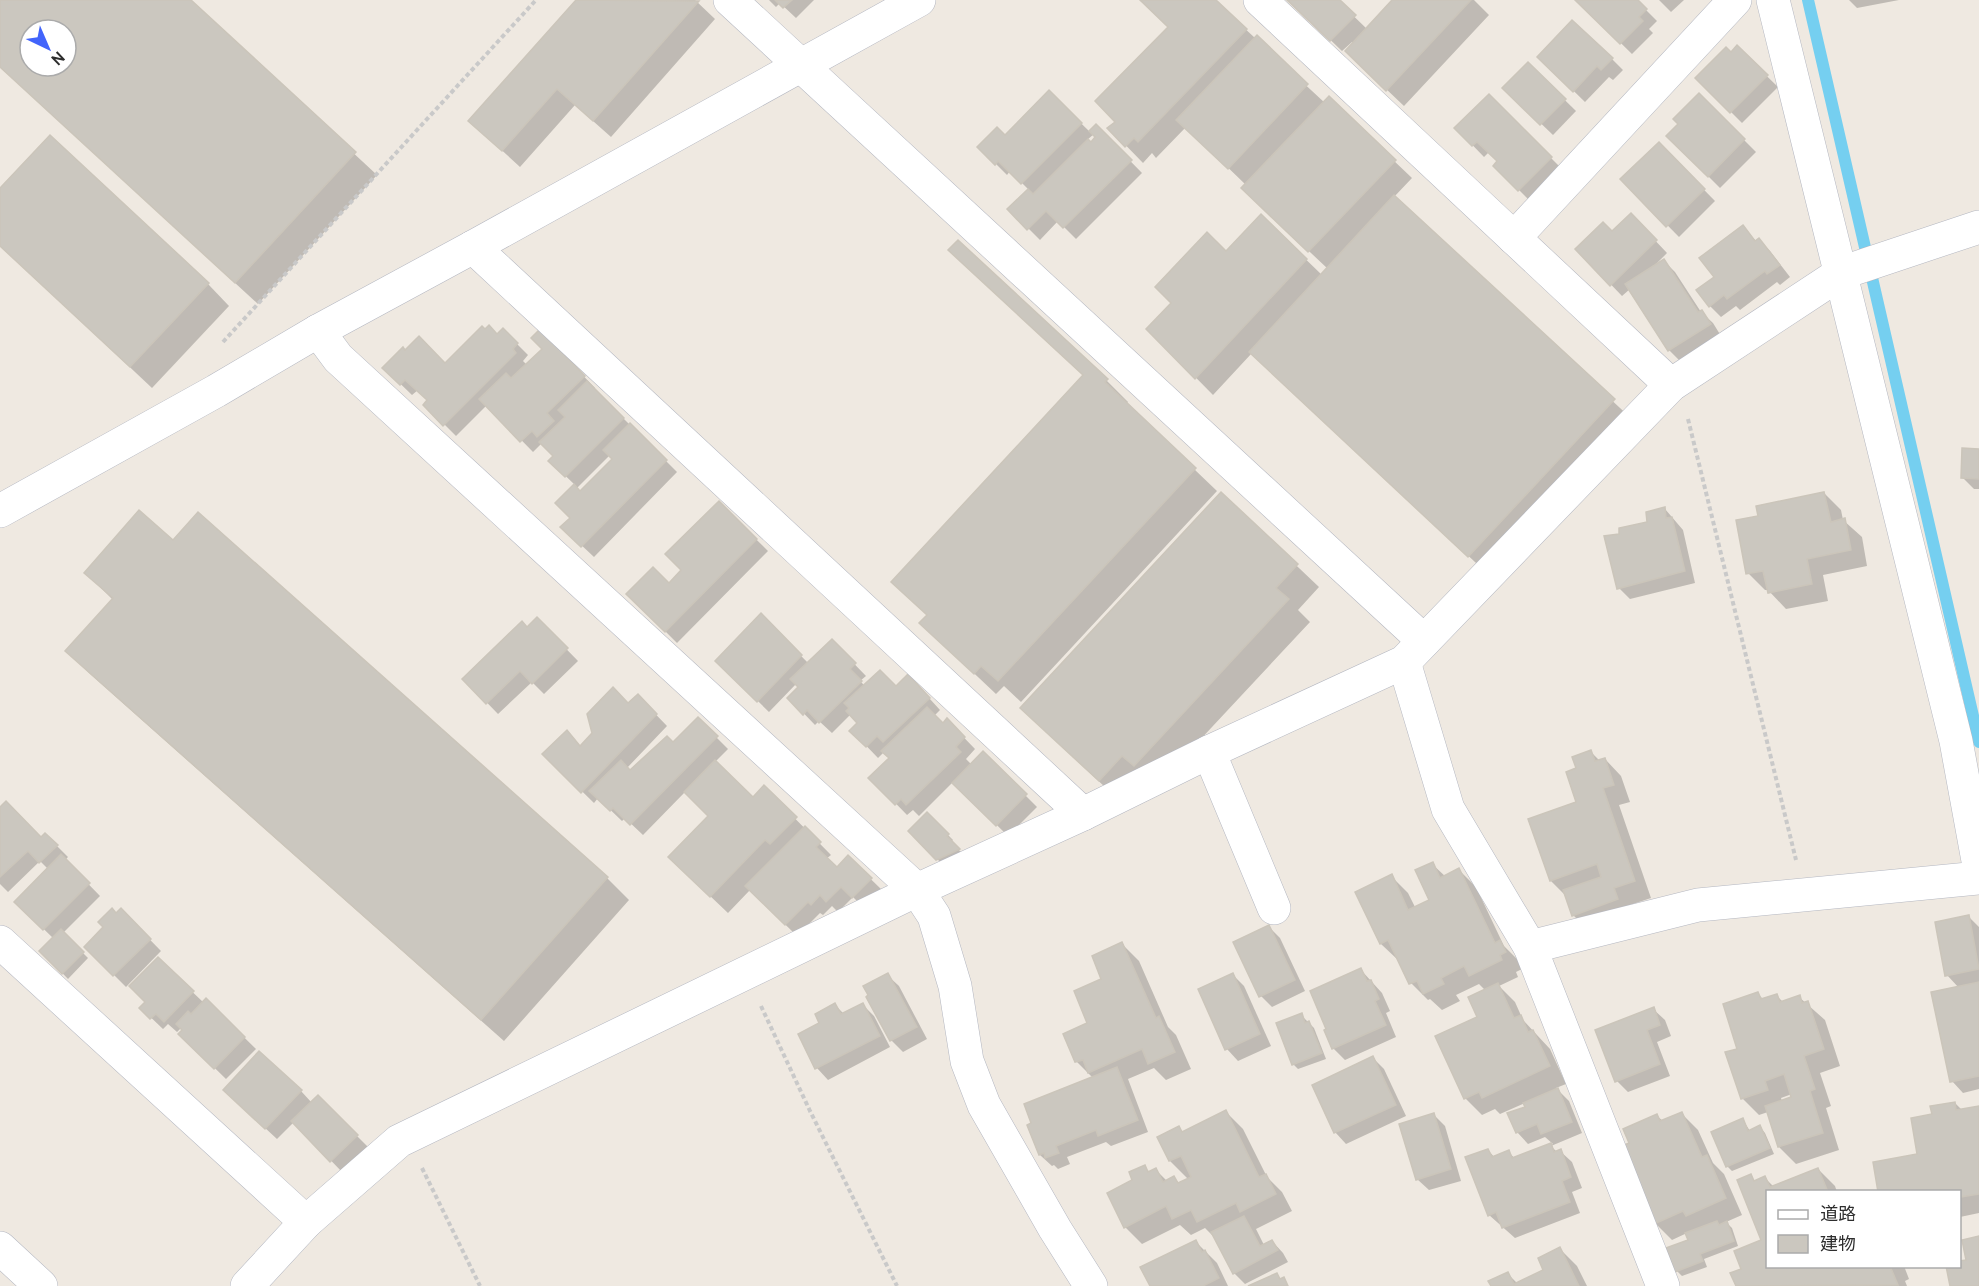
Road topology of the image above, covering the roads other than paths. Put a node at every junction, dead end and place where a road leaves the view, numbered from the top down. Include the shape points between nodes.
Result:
1 (730, 0) edge
2 (919, 0) edge
3 (1260, 0) edge
4 (1736, 0) edge
5 (1773, 0) edge
6 (800, 65) junction
7 (1979, 227) edge
8 (1514, 238) junction
9 (473, 247) junction
10 (1841, 273) junction
11 (318, 331) junction
12 (1675, 383) junction
13 (0, 511) edge
14 (1414, 651) junction
15 (1209, 752) junction
16 (1083, 814) junction
17 (1979, 866) edge
18 (1979, 878) edge
19 (917, 890) junction
20 (1274, 908) dead end
21 (0, 942) edge
22 (1530, 947) junction
23 (306, 1222) junction
24 (0, 1248) edge
25 (40, 1286) edge
26 (247, 1286) edge
27 (1091, 1286) edge
28 (1663, 1286) edge

1 - 6 street
2 - 6 street
3 - 8 street
4 - 8 street
5 - 10 street
6 - 9 street
6 - 14 street
7 - 10 street
8 - 12 street
9 - 11 street
9 - 16 street
10 - 12 street
10 - 17 street via 1956,741
11 - 13 street
11 - 19 street via 338,358
12 - 14 street
14 - 15 street
14 - 22 street via 1448,809
15 - 16 street
15 - 20 street
16 - 19 street
18 - 22 street via 1698,905
19 - 23 street via 399,1141
19 - 27 street via 934,916 955,986 967,1061 984,1105
21 - 23 street
22 - 28 street
23 - 26 street
24 - 25 street

